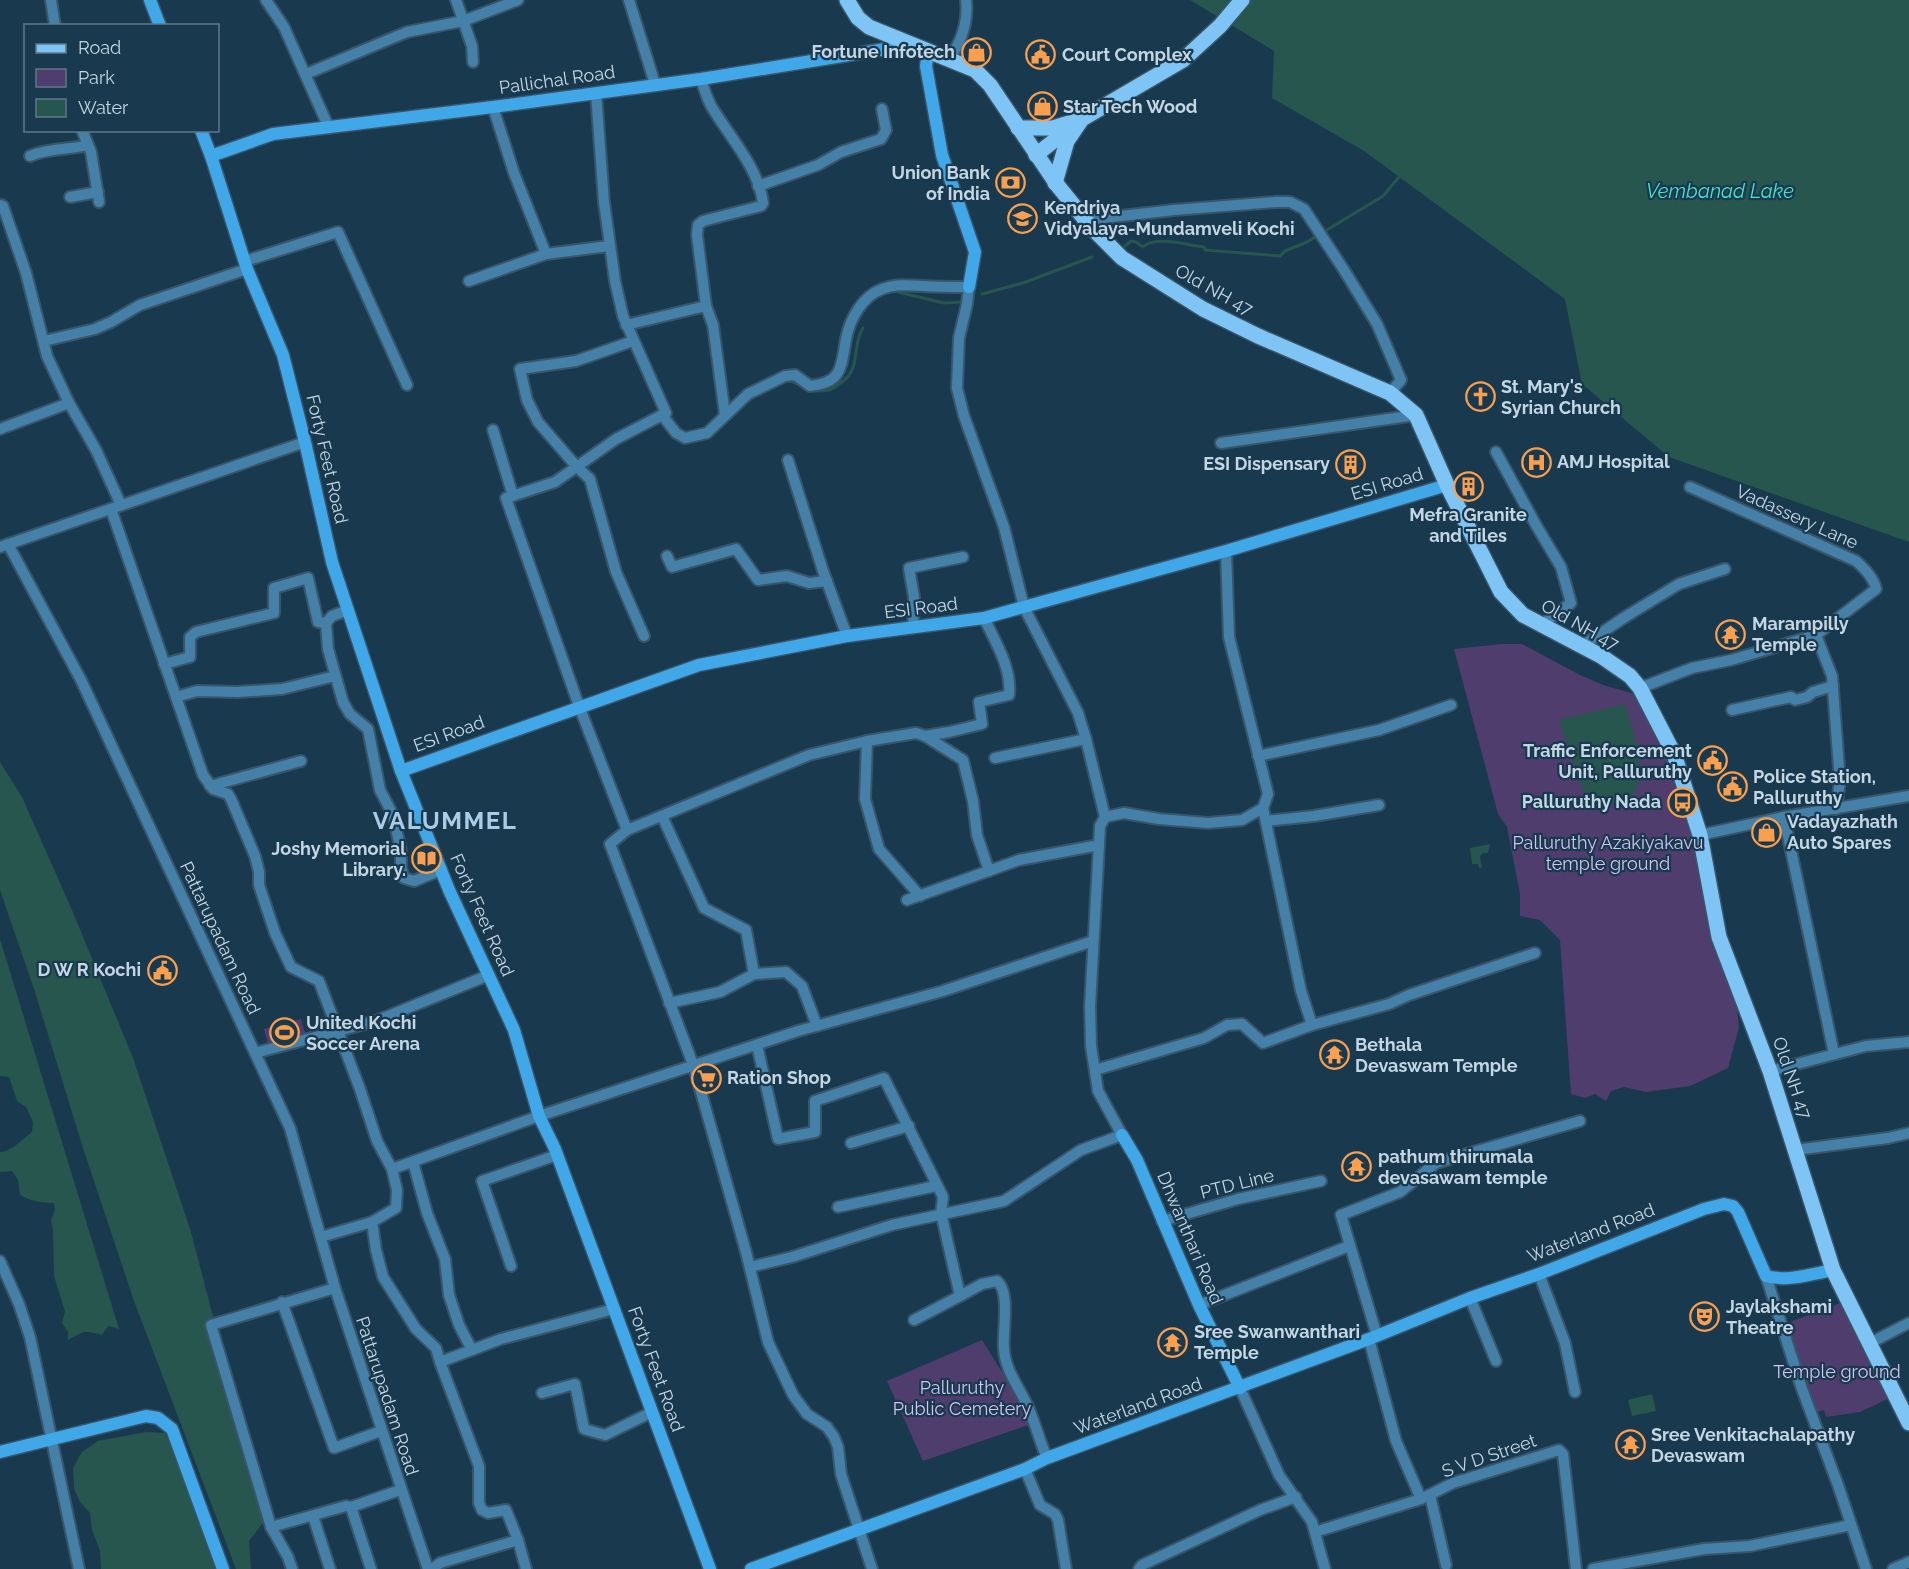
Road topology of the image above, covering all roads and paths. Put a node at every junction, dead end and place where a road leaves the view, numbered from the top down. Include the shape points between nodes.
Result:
1 (51, 0) edge
2 (150, 0) edge
3 (266, 0) edge
4 (456, 0) edge
5 (518, 0) edge
6 (629, 0) edge
7 (847, 0) edge
8 (966, 0) edge
9 (1242, 0) edge
10 (463, 21) junction
11 (55, 24) edge
12 (159, 24) edge
13 (910, 45) junction
14 (928, 52) junction
15 (947, 59) junction
16 (473, 62) dead end
17 (306, 74) junction
18 (701, 78) junction
19 (655, 84) junction
20 (596, 93) junction
21 (493, 107) junction
22 (882, 109) dead end
23 (1082, 119) junction
24 (329, 128) junction
25 (1018, 128) junction
26 (83, 132) edge
27 (202, 132) edge
28 (88, 146) junction
29 (1036, 154) junction
30 (30, 156) dead end
31 (211, 156) junction
32 (1055, 183) junction
33 (759, 186) junction
34 (70, 197) dead end
35 (0, 205) edge
36 (1086, 220) junction
37 (609, 246) junction
38 (546, 254) junction
39 (246, 265) junction
40 (469, 281) dead end
41 (969, 287) junction
42 (706, 306) junction
43 (626, 325) junction
44 (44, 341) junction
45 (633, 341) junction
46 (407, 385) dead end
47 (1390, 393) junction
48 (69, 403) junction
49 (662, 415) junction
50 (1416, 415) junction
51 (725, 416) junction
52 (0, 429) edge
53 (493, 429) dead end
54 (305, 442) junction
55 (1221, 443) dead end
56 (1496, 452) dead end
57 (788, 460) dead end
58 (577, 467) junction
59 (1447, 485) junction
60 (1690, 487) dead end
61 (513, 496) junction
62 (116, 507) junction
63 (4, 545) edge
64 (1226, 551) junction
65 (667, 556) dead end
66 (963, 557) dead end
67 (1725, 569) dead end
68 (826, 581) junction
69 (1024, 607) junction
70 (348, 610) junction
71 (984, 618) junction
72 (326, 623) junction
73 (1541, 625) junction
74 (913, 627) junction
75 (1816, 635) junction
76 (645, 636) dead end
77 (847, 636) junction
78 (1582, 646) junction
79 (164, 664) junction
80 (335, 676) junction
81 (1833, 686) junction
82 (1640, 688) junction
83 (176, 697) junction
84 (1451, 705) dead end
85 (579, 706) junction
86 (1732, 710) dead end
87 (925, 736) junction
88 (1086, 739) junction
89 (867, 741) junction
90 (1258, 756) junction
91 (995, 758) dead end
92 (302, 761) dead end
93 (401, 771) junction
94 (210, 786) junction
95 (1909, 796) edge
96 (1379, 805) dead end
97 (1263, 808) junction
98 (1836, 809) junction
99 (662, 816) junction
100 (1105, 817) junction
101 (1784, 817) junction
102 (1266, 821) junction
103 (627, 830) junction
104 (1700, 835) junction
105 (1099, 845) junction
106 (441, 870) junction
107 (989, 871) junction
108 (920, 896) junction
109 (907, 900) dead end
110 (1093, 941) junction
111 (1535, 953) dead end
112 (754, 974) junction
113 (489, 975) junction
114 (669, 1004) junction
115 (1312, 1025) junction
116 (816, 1026) junction
117 (337, 1032) junction
118 (1909, 1042) edge
119 (758, 1045) junction
120 (255, 1053) junction
121 (1834, 1054) junction
122 (694, 1067) junction
123 (1095, 1070) junction
124 (1770, 1071) junction
125 (539, 1116) junction
126 (1580, 1121) dead end
127 (909, 1126) junction
128 (1909, 1133) edge
129 (1122, 1135) junction
130 (851, 1143) dead end
131 (1796, 1150) junction
132 (557, 1155) junction
133 (413, 1162) junction
134 (392, 1169) junction
135 (1321, 1181) dead end
136 (936, 1186) junction
137 (838, 1207) dead end
138 (940, 1214) junction
139 (1162, 1221) junction
140 (372, 1222) junction
141 (321, 1237) junction
142 (1349, 1246) junction
143 (0, 1261) edge
144 (511, 1266) dead end
145 (750, 1267) junction
146 (1833, 1270) junction
147 (1539, 1274) junction
148 (1766, 1276) junction
149 (335, 1288) junction
150 (960, 1296) junction
151 (1470, 1298) junction
152 (282, 1302) junction
153 (1198, 1305) junction
154 (614, 1309) junction
155 (914, 1320) dead end
156 (1909, 1323) edge
157 (1373, 1338) junction
158 (1870, 1343) junction
159 (472, 1350) junction
160 (1496, 1361) dead end
161 (440, 1362) junction
162 (1240, 1388) junction
163 (1575, 1392) dead end
164 (542, 1393) dead end
165 (1905, 1404) edge
166 (652, 1412) junction
167 (1909, 1423) edge
168 (381, 1431) junction
169 (51, 1440) junction
170 (0, 1452) edge
171 (1047, 1458) junction
172 (1025, 1469) junction
173 (400, 1490) junction
174 (1296, 1497) junction
175 (1425, 1497) junction
176 (351, 1507) junction
177 (313, 1516) junction
178 (1851, 1525) junction
179 (271, 1527) junction
180 (858, 1529) junction
181 (1316, 1532) junction
182 (518, 1540) junction
183 (1909, 1562) edge
184 (1446, 1565) dead end
185 (79, 1569) edge
186 (223, 1569) edge
187 (292, 1569) edge
188 (330, 1569) edge
189 (371, 1569) edge
190 (430, 1569) edge
191 (526, 1569) edge
192 (710, 1569) edge
193 (751, 1569) edge
194 (872, 1569) edge
195 (1066, 1569) edge
196 (1138, 1569) edge
197 (1325, 1569) edge
198 (1575, 1569) edge
199 (1593, 1569) edge
200 (1866, 1569) edge
201 (1893, 1569) edge

1 - 11 street
2 - 12 main road
3 - 17 street
4 - 10 street
5 - 10 street
6 - 19 street
7 - 13 main road, Old NH 47 via 869,27
8 - 15 street via 963,31
9 - 23 main road via 1183,60
10 - 16 street
10 - 17 street via 407,32
13 - 14 main road, Old NH 47
13 - 18 main road, Pallichal Road
14 - 15 main road, Old NH 47
14 - 41 main road via 926,66 942,155 975,252
15 - 25 main road, Old NH 47 via 975,70 990,85
17 - 24 street
18 - 19 main road, Pallichal Road
18 - 33 street via 711,106
19 - 20 main road, Pallichal Road
20 - 21 main road, Pallichal Road
20 - 37 street
21 - 24 main road, Pallichal Road
21 - 38 street
22 - 33 street via 886,130 881,139
23 - 25 main road via 1053,128
23 - 29 main road
23 - 32 main road via 1067,141
24 - 31 main road, Pallichal Road via 273,134
25 - 29 main road, Old NH 47
26 - 28 street
27 - 31 main road, Forty Feet Road
28 - 30 street
28 - 34 street via 98,197
29 - 32 main road, Old NH 47
31 - 39 main road, Forty Feet Road
32 - 36 main road, Old NH 47
33 - 42 street via 761,206 698,225
35 - 44 street via 21,257
36 - 47 main road, Old NH 47 via 1122,258 1203,309
36 - 47 street via 1276,202 1290,202 1304,209 1377,324 1401,380
37 - 38 street
37 - 43 street
38 - 40 street
39 - 44 street via 140,305 95,329
39 - 46 street via 338,232
39 - 54 main road, Forty Feet Road via 283,355
41 - 51 street via 902,283 870,294 853,320 840,369 833,380 810,386 795,375 785,376 748,394
41 - 69 street via 959,338 957,388 1004,527
42 - 43 street
42 - 51 street via 713,325
43 - 45 street
44 - 48 street via 46,356
45 - 49 street via 666,413
45 - 58 street via 576,361 520,369 527,400 538,422
47 - 50 main road, Old NH 47
48 - 52 street
48 - 62 street via 96,450
49 - 51 street via 685,438 707,433
49 - 58 street via 616,439
50 - 55 street
50 - 59 main road, Old NH 47
53 - 61 street
54 - 62 street
54 - 70 main road, Forty Feet Road via 332,562
56 - 73 street via 1562,567 1571,603
57 - 68 street
58 - 61 street via 555,482
58 - 76 street via 590,479 616,572
59 - 64 main road, ESI Road
59 - 73 main road, Old NH 47 via 1501,592 1523,615
60 - 75 street, Vadassery Lane via 1864,567 1876,589
61 - 85 street via 506,498
62 - 63 street
62 - 79 street
63 - 120 street, Pattarupadam Road via 81,680
64 - 69 main road, ESI Road
64 - 90 street via 1229,637
65 - 68 street via 672,567 736,549 758,580 787,576 809,584
66 - 74 street via 909,568 914,597
67 - 78 street via 1679,585
68 - 77 street
69 - 71 main road, ESI Road
69 - 88 street via 1078,713
70 - 72 street
70 - 93 main road, Forty Feet Road
71 - 74 main road, ESI Road
71 - 87 street via 1006,666 1009,695 978,702 982,724
72 - 79 street via 318,622 308,578 274,588 274,613 196,632 190,637 190,657
72 - 80 street
73 - 78 main road, Old NH 47
74 - 77 main road, ESI Road
75 - 81 street
75 - 82 street via 1692,668
77 - 85 main road, ESI Road via 699,666
78 - 82 main road, Old NH 47 via 1630,676
79 - 83 street
80 - 83 street via 282,689 197,691
80 - 106 street via 350,714 368,729 380,790 393,815 404,878 414,881
81 - 86 street via 1795,700 1791,697
81 - 98 street via 1840,781
82 - 104 main road, Old NH 47 via 1674,754
83 - 94 street via 197,761
84 - 90 street via 1379,730
85 - 93 main road, ESI Road
85 - 103 street
87 - 89 street via 916,733
87 - 107 street via 963,760 977,835
88 - 91 street
88 - 100 street
89 - 99 street via 809,754
89 - 108 street via 865,799 879,849
90 - 97 street via 1269,794
92 - 94 street
93 - 106 main road, Forty Feet Road
94 - 117 street via 231,799 255,856 259,885 283,950 291,967 320,981
95 - 98 street
96 - 102 street
97 - 100 street via 1242,820 1208,823 1124,813
97 - 102 street
98 - 101 street
99 - 103 street
99 - 112 street via 704,908 746,930
100 - 105 street via 1100,826
101 - 104 street
101 - 121 street
102 - 115 street
103 - 114 street via 610,844
104 - 124 main road, Old NH 47 via 1719,937
105 - 107 street via 1019,860
105 - 110 street
106 - 113 main road, Forty Feet Road
107 - 108 street
108 - 109 street
110 - 116 street via 943,991
110 - 123 street via 1090,1026
111 - 115 street via 1389,1004
112 - 114 street via 720,992
112 - 116 street via 786,972 802,986
113 - 117 street via 376,1021
113 - 125 main road, Forty Feet Road via 514,1030
114 - 122 street
115 - 123 street via 1263,1043 1242,1024 1227,1025 1204,1038
116 - 119 street
117 - 120 street
117 - 134 street via 377,1141
118 - 121 street
119 - 122 street
119 - 127 street via 778,1139 815,1132 815,1101 884,1078
120 - 141 street, Pattarupadam Road via 290,1128
121 - 124 street
122 - 125 street
122 - 145 street
123 - 129 street via 1098,1091
124 - 131 main road, Old NH 47
125 - 132 main road, Forty Feet Road
125 - 133 street
126 - 142 street via 1436,1163 1400,1192 1341,1215
127 - 130 street
127 - 136 street
128 - 131 street
129 - 138 street via 1081,1150 1004,1201
129 - 139 main road, Dhwanthari Road via 1137,1160
131 - 146 main road, Old NH 47
132 - 144 street via 483,1181
132 - 154 main road, Forty Feet Road
133 - 134 street
133 - 159 street via 445,1259 449,1295
134 - 140 street via 398,1205
135 - 139 street, PTD Line
136 - 137 street
136 - 138 street via 943,1197
138 - 145 street
138 - 150 street
139 - 153 main road, Dhwanthari Road
140 - 141 street
140 - 161 street via 383,1277 416,1329 436,1348
141 - 149 street, Pattarupadam Road
142 - 153 street
142 - 157 street
143 - 169 street via 30,1337
145 - 180 street via 768,1342 793,1395 807,1414 827,1427 838,1447 841,1474
146 - 148 main road via 1786,1278
146 - 158 main road, Old NH 47
147 - 148 main road, Waterland Road via 1694,1212 1724,1204 1738,1212
147 - 151 main road, Waterland Road
147 - 163 street via 1565,1343
148 - 178 street
149 - 152 street
149 - 168 street, Pattarupadam Road
150 - 155 street
150 - 171 street via 982,1284 997,1281 1002,1285 1004,1350
151 - 157 main road, Waterland Road
151 - 160 street
152 - 168 street via 334,1448
152 - 179 street via 211,1325
153 - 162 main road, Dhwanthari Road
154 - 159 street
154 - 166 main road, Forty Feet Road
156 - 158 street
157 - 162 main road, Waterland Road
157 - 175 street via 1396,1441
158 - 165 main road, Old NH 47
159 - 161 street
161 - 182 street via 479,1466 482,1510 507,1510
162 - 171 main road, Waterland Road
162 - 174 street via 1279,1475
164 - 166 street via 575,1384 584,1429 605,1435
165 - 167 main road, Old NH 47
166 - 192 main road, Forty Feet Road
168 - 173 street, Pattarupadam Road
169 - 170 main road
169 - 185 street
169 - 186 main road via 146,1416 166,1423 172,1429
171 - 172 main road, Waterland Road
172 - 180 main road, Waterland Road
172 - 195 street via 1040,1505 1058,1520
173 - 176 street
173 - 190 street, Pattarupadam Road
174 - 181 street
174 - 196 street via 1260,1510
175 - 181 street, S V D Street
175 - 184 street
175 - 198 street, S V D Street via 1454,1483 1559,1450 1563,1454
176 - 177 street
176 - 189 street
177 - 179 street
177 - 188 street
178 - 199 street via 1750,1546 1704,1549
178 - 200 street
179 - 187 street
180 - 193 main road, Waterland Road
180 - 194 street
181 - 197 street
182 - 190 street
182 - 191 street
183 - 201 street

